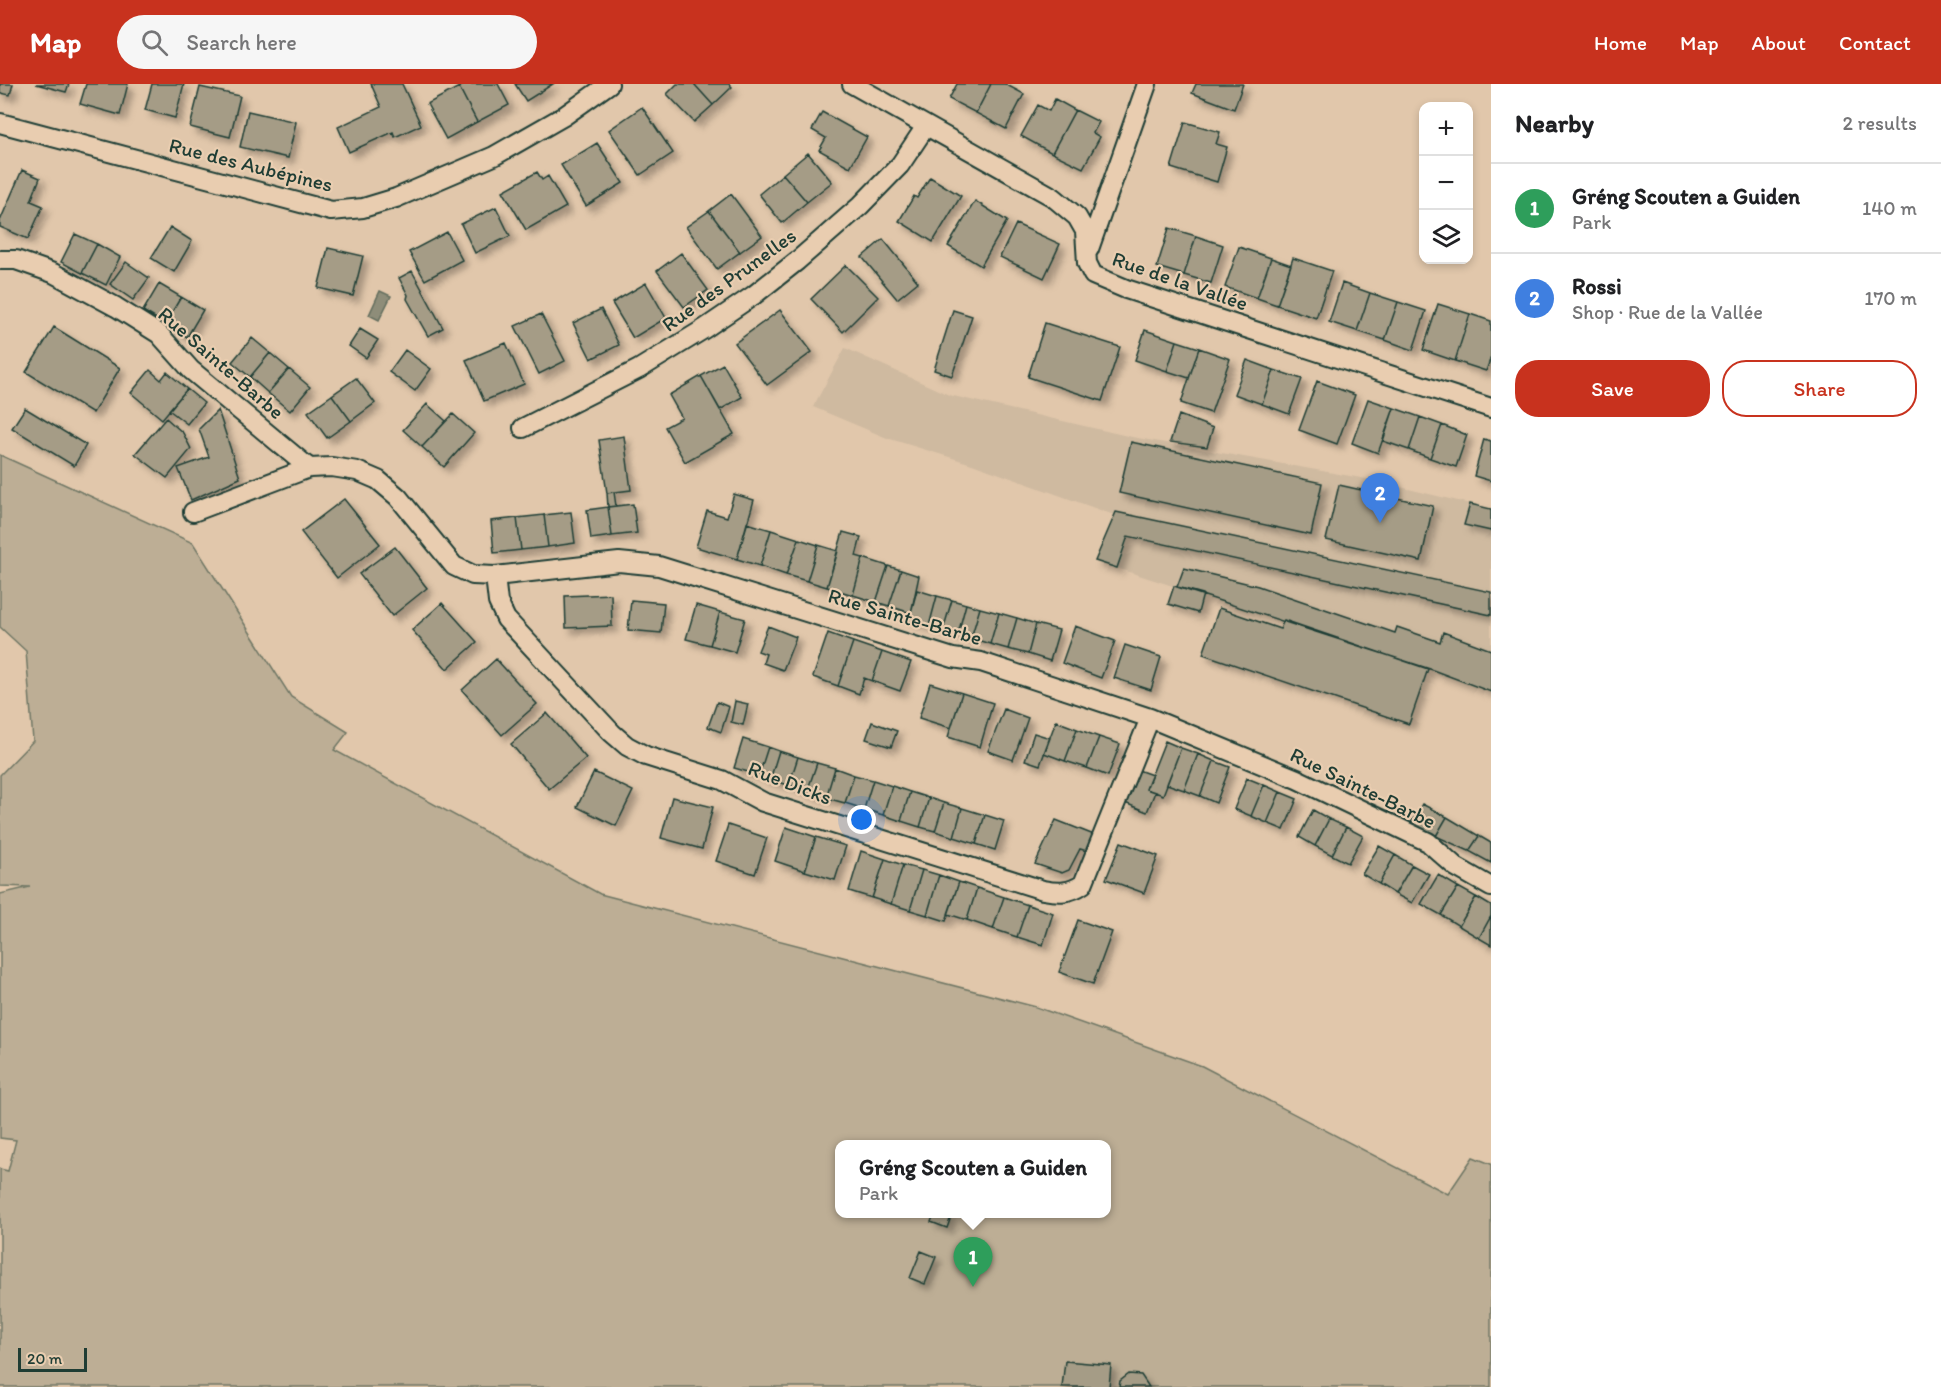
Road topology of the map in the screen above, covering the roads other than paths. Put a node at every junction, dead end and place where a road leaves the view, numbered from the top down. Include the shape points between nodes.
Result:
1 (609, 84) edge
2 (852, 84) edge
3 (1147, 84) edge
4 (0, 123) edge
5 (927, 126) junction
6 (1088, 251) junction
7 (0, 260) edge
8 (1491, 408) edge
9 (523, 428) dead end
10 (309, 468) junction
11 (193, 512) dead end
12 (495, 576) junction
13 (1150, 718) junction
14 (1491, 887) edge

1 - 4 street, Rue des Aubépines via 564,116 494,156 396,198 363,208 331,211
2 - 5 street, Rue de la Vallée
3 - 6 street
5 - 6 street, Rue de la Vallée via 1053,197 1077,217 1085,231
5 - 9 street, Rue des Prunelles via 900,165 860,206 754,294 639,369
6 - 8 street, Rue de la Vallée via 1094,275 1126,289
7 - 10 street, Rue Sainte-Barbe via 16,260 53,273 159,334 191,370
10 - 11 street, Rue Sainte-Barbe
10 - 12 street, Rue Sainte-Barbe via 357,471 378,480 398,496 454,566 473,575
12 - 13 street, Rue Sainte-Barbe via 619,562 659,566 953,658 981,662
12 - 13 street, Rue Dicks via 498,602 506,619 627,746 646,756 722,780 763,802 1043,890 1073,891 1083,884
13 - 14 street, Rue Sainte-Barbe via 1297,779 1428,842 1456,867

